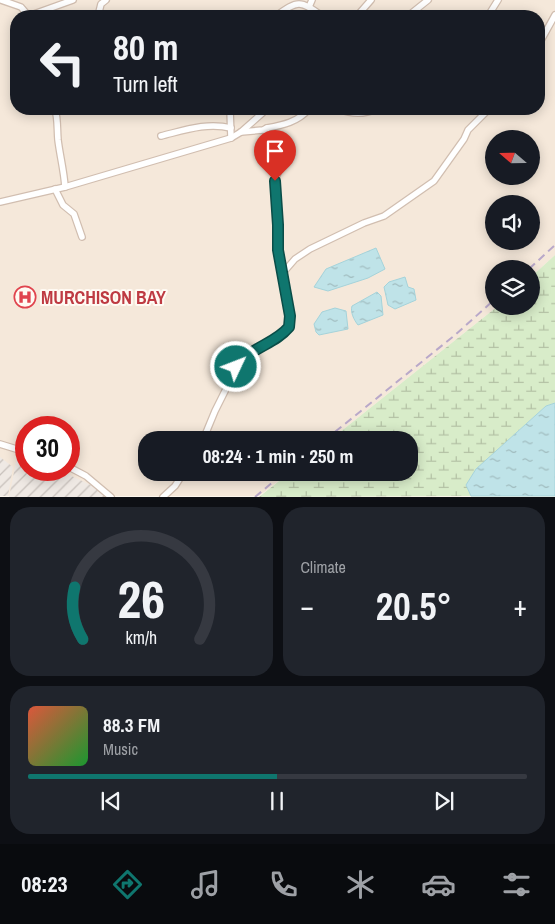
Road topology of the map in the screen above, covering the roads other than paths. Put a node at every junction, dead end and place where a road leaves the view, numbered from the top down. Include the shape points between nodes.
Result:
1 (1, 0) edge
2 (73, 0) edge
3 (312, 0) edge
4 (370, 0) edge
5 (428, 0) edge
6 (303, 1) edge
7 (309, 7) junction
8 (24, 10) edge
9 (45, 10) edge
10 (284, 10) edge
11 (313, 10) edge
12 (362, 10) edge
13 (416, 10) edge
14 (555, 15) edge
15 (545, 33) edge
16 (57, 115) edge
17 (230, 115) edge
18 (260, 115) edge
19 (302, 115) edge
20 (483, 115) edge
21 (231, 128) junction
22 (267, 128) junction
23 (241, 132) junction
24 (161, 136) dead end
25 (232, 138) junction
26 (64, 187) junction
27 (55, 189) junction
28 (0, 202) edge
29 (82, 237) dead end
30 (282, 274) junction
31 (207, 431) edge
32 (0, 444) edge
33 (15, 449) edge
34 (80, 473) edge
35 (178, 481) edge
36 (111, 496) edge
37 (163, 496) edge

1 - 8 street
2 - 9 street
3 - 7 street
4 - 12 street
5 - 13 street
6 - 7 street
6 - 10 street
7 - 11 street
14 - 15 street
16 - 26 street
17 - 21 street
18 - 23 street
19 - 22 street via 294,121
20 - 30 street via 468,130 434,181 384,216 310,249 295,259
21 - 24 street via 205,125
21 - 25 street
22 - 23 street
22 - 30 street via 279,161 275,196
23 - 25 street
25 - 26 street
26 - 27 street
27 - 28 street
27 - 29 street via 63,205 74,214
30 - 31 street via 289,327 239,363
32 - 33 street
34 - 36 street
35 - 37 street

